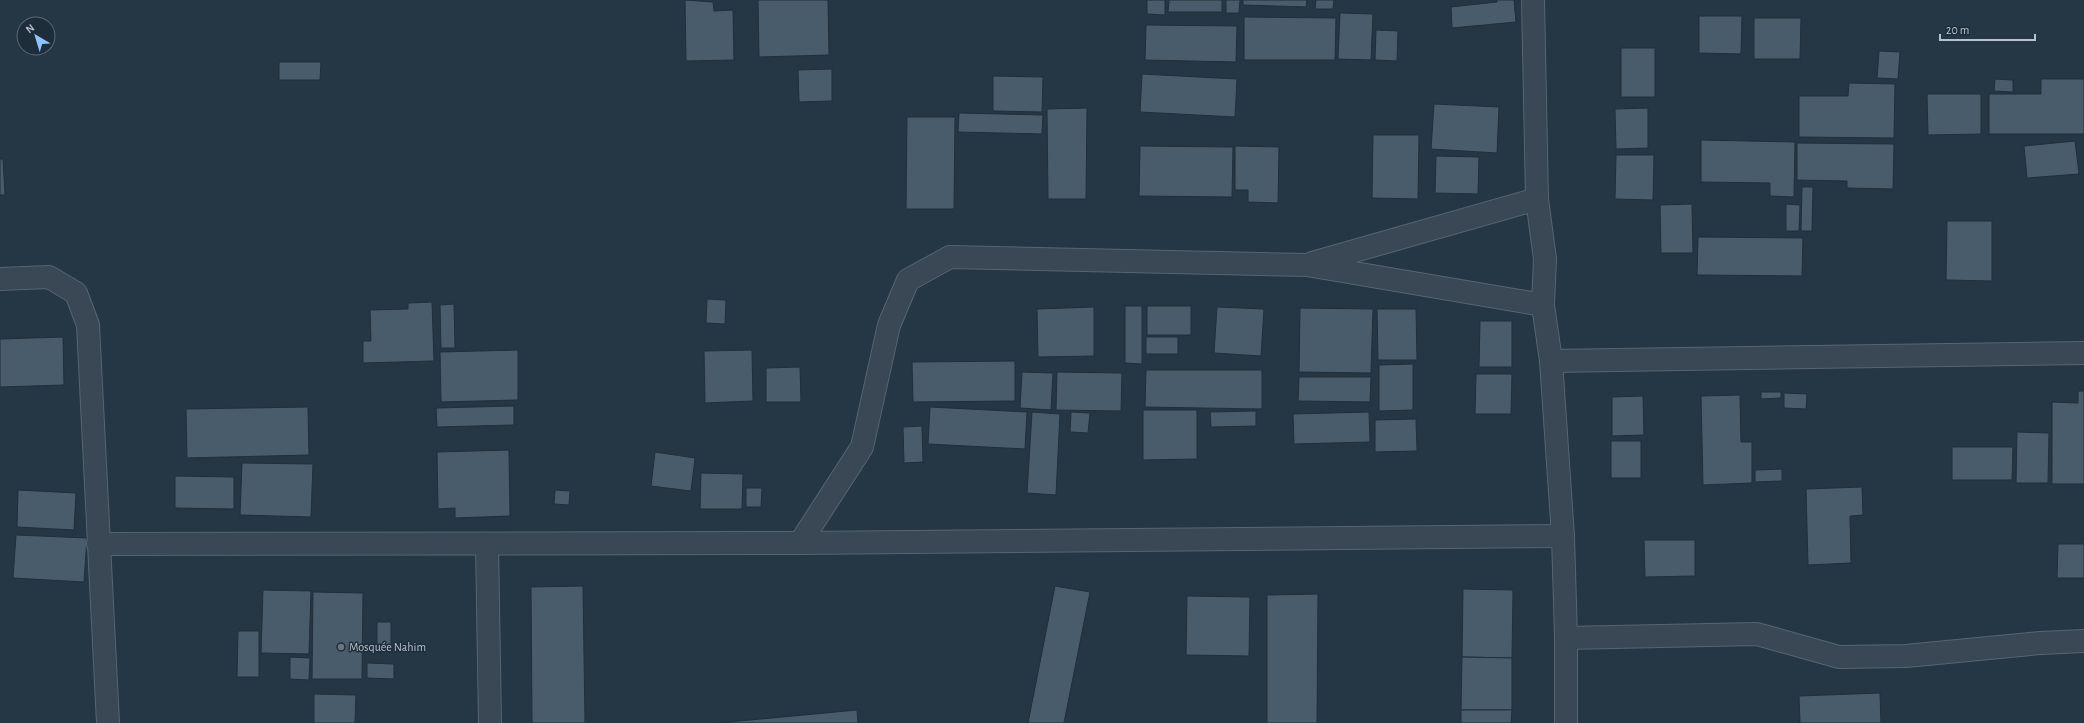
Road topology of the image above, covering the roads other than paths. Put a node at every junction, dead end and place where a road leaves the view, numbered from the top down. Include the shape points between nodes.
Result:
1 (1533, 0) edge
2 (1537, 199) junction
3 (1307, 265) junction
4 (0, 279) edge
5 (1543, 305) junction
6 (2084, 353) edge
7 (1551, 362) junction
8 (1563, 536) junction
9 (800, 543) junction
10 (98, 544) junction
11 (487, 544) junction
12 (1566, 638) junction
13 (2084, 641) edge
14 (108, 723) edge
15 (490, 723) edge
16 (1566, 723) edge

1 - 2 street
2 - 3 street
2 - 5 street via 1545,259
3 - 5 street
3 - 9 street via 950,257 915,276 908,280 889,325 862,447
4 - 10 street via 49,276 76,293 88,325
5 - 7 street
6 - 7 street
7 - 8 street
8 - 9 street
8 - 12 street
9 - 11 street
10 - 11 street
10 - 14 street
11 - 15 street
12 - 13 street via 1757,634 1839,657 1906,656
12 - 16 street

